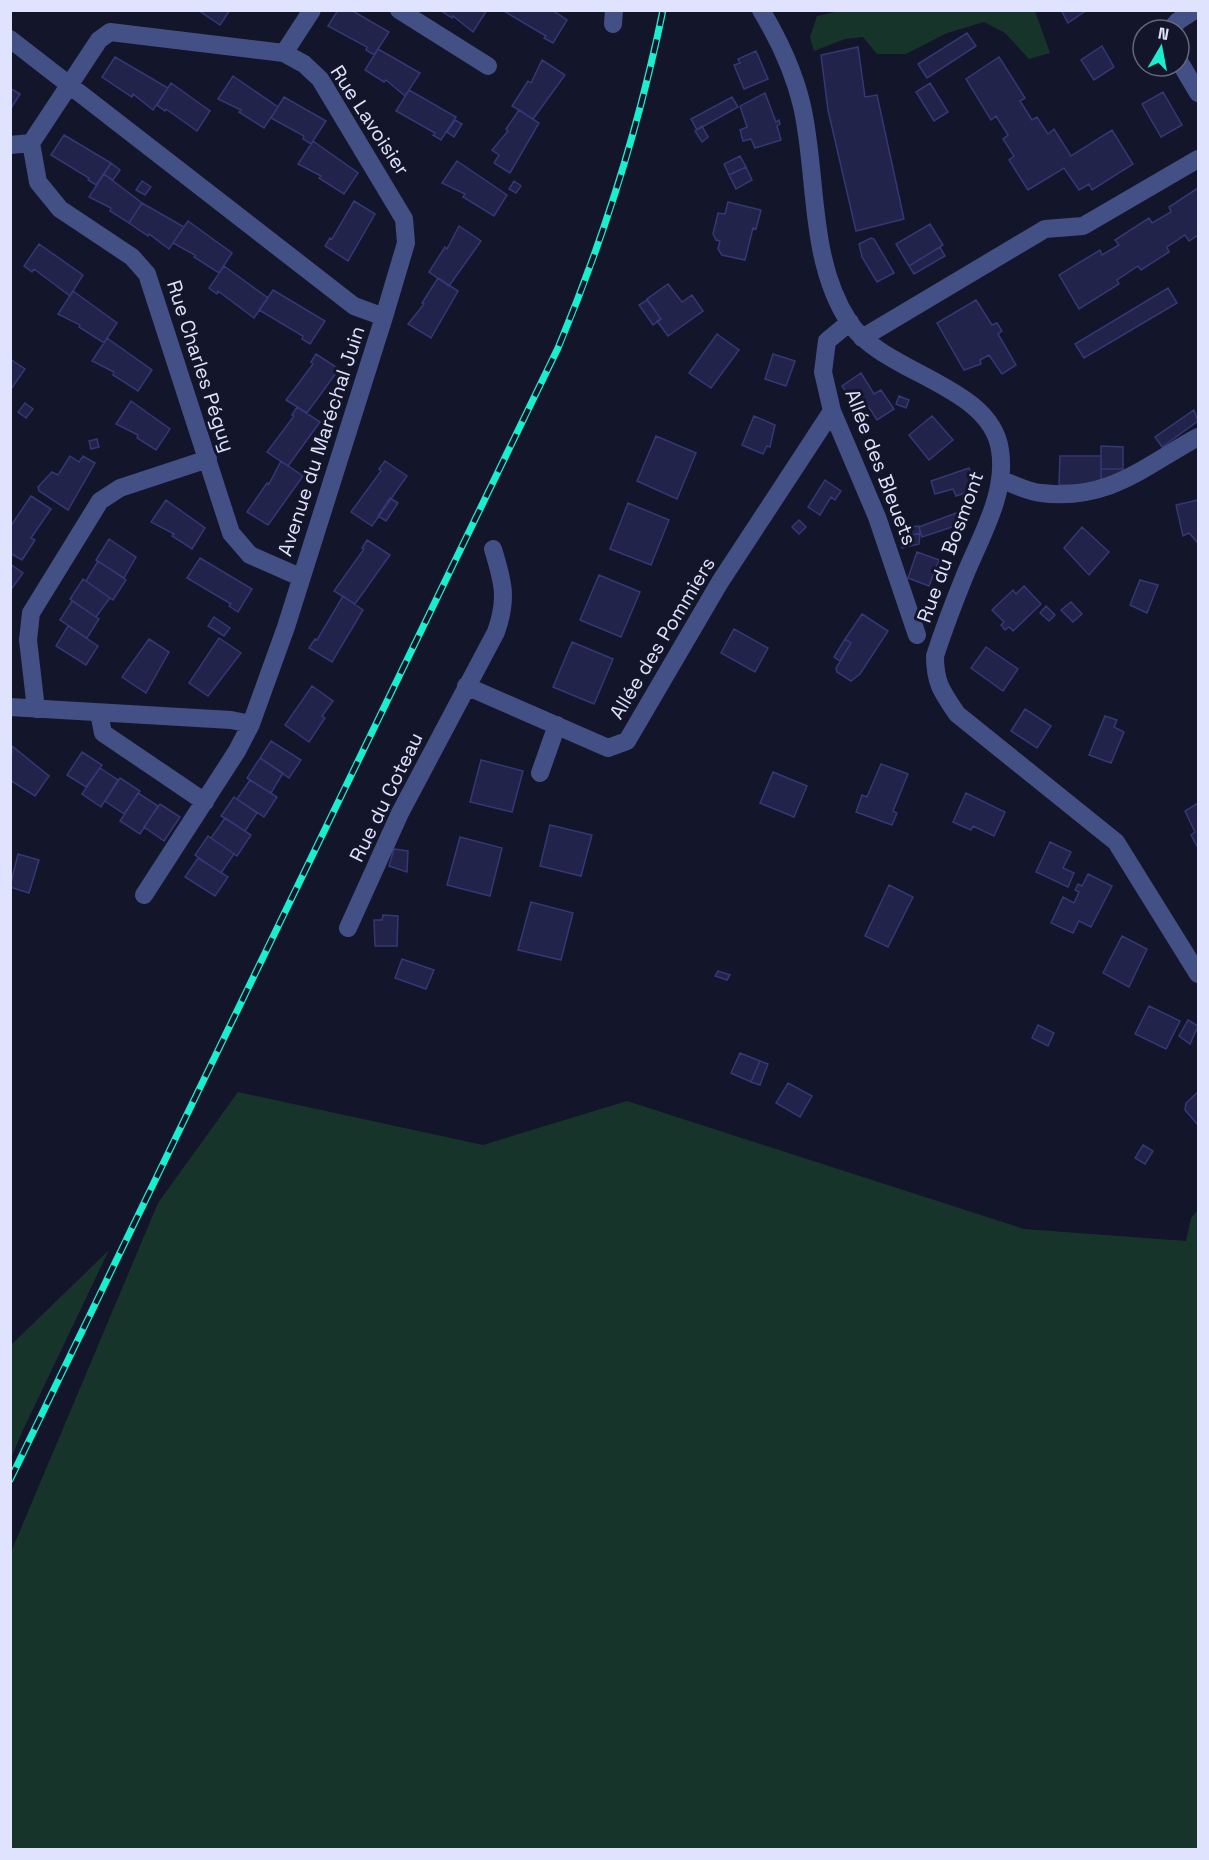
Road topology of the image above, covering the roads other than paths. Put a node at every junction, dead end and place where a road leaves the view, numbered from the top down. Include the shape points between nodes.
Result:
1 (312, 10) edge
2 (399, 10) edge
3 (761, 10) edge
4 (10, 39) edge
5 (284, 53) junction
6 (488, 66) dead end
7 (1189, 78) edge
8 (70, 84) junction
9 (1198, 93) edge
10 (31, 143) junction
11 (10, 145) edge
12 (1198, 159) edge
13 (384, 317) junction
14 (850, 322) junction
15 (862, 338) junction
16 (832, 411) junction
17 (1198, 438) edge
18 (208, 459) junction
19 (1001, 480) junction
20 (493, 549) dead end
21 (300, 577) junction
22 (917, 635) dead end
23 (466, 686) junction
24 (10, 707) edge
25 (36, 709) junction
26 (99, 713) junction
27 (251, 724) junction
28 (556, 725) junction
29 (540, 773) dead end
30 (205, 802) junction
31 (144, 895) dead end
32 (348, 928) dead end
33 (1198, 974) edge

1 - 5 street
2 - 6 street
3 - 14 street, Rue du Bosmont via 797,90 826,271
4 - 8 street, Avenue du Maréchal Juin
5 - 8 street, Rue Lavoisier via 110,32 99,40
5 - 13 street, Rue Lavoisier via 320,79 404,219 406,243
7 - 9 street
8 - 10 street
8 - 13 street, Avenue du Maréchal Juin via 354,306
10 - 11 street
10 - 18 street, Rue Charles Péguy via 39,182 60,209 132,257 147,274
12 - 15 street via 1083,226 1045,229
13 - 21 street, Avenue du Maréchal Juin
14 - 15 street, Rue du Bosmont
14 - 16 street, Allée des Bleuets via 827,340 823,372
15 - 19 street, Rue du Bosmont via 985,416 997,437
16 - 22 street, Allée des Bleuets via 877,518
16 - 28 street, Allée des Pommiers via 720,582 627,741 608,748
17 - 19 street via 1125,482 1090,494 1039,493
18 - 21 street, Rue Charles Péguy via 231,533 250,555
18 - 25 street via 120,488 100,501 31,614 28,640
19 - 33 street, Rue du Bosmont via 949,613 935,656 935,677 957,714 1116,842
20 - 23 street, Rue du Coteau via 504,589 503,610 496,632
21 - 27 street, Avenue du Maréchal Juin
23 - 28 street, Allée des Pommiers
23 - 32 street, Rue du Coteau via 400,813
24 - 25 street
25 - 26 street
26 - 27 street
26 - 30 street via 103,733
27 - 30 street, Avenue du Maréchal Juin
28 - 29 street
30 - 31 street, Avenue du Maréchal Juin

